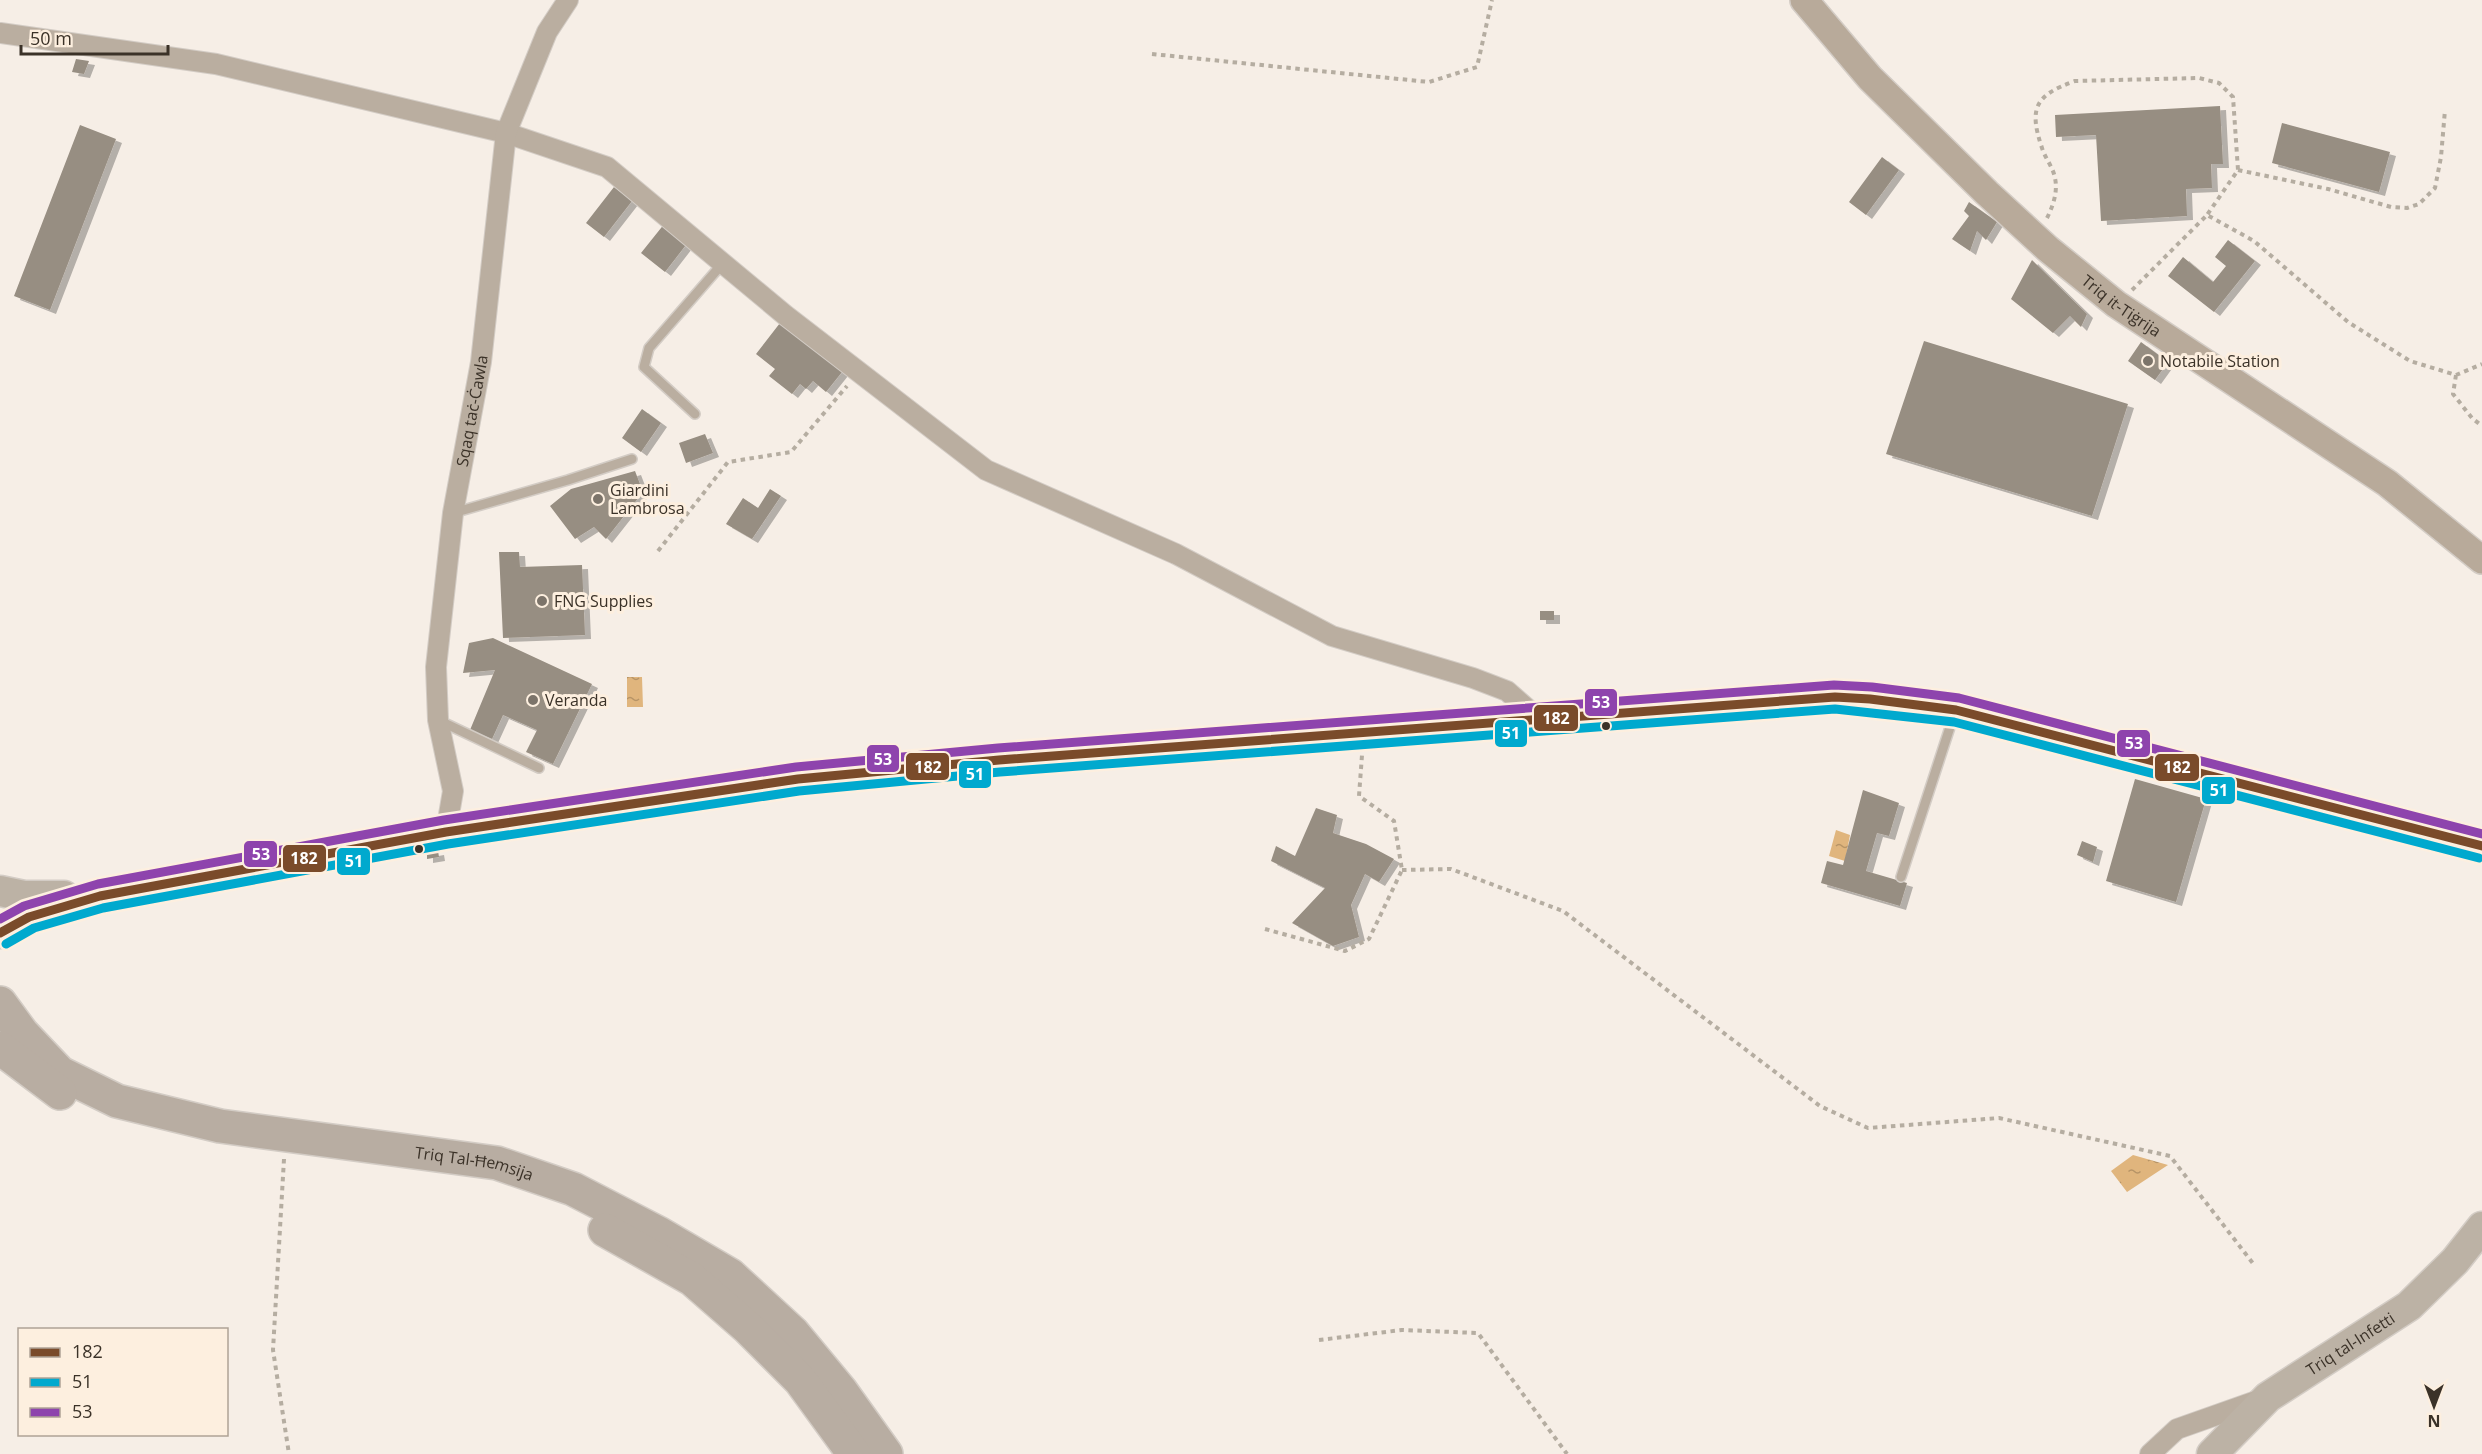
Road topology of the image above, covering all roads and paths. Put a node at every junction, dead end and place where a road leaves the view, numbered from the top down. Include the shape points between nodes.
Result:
1 (568, 0) edge
2 (1492, 0) edge
3 (1804, 0) edge
4 (0, 33) edge
5 (1152, 54) dead end
6 (2445, 110) dead end
7 (506, 133) junction
8 (2238, 170) junction
9 (2207, 215) junction
10 (2032, 235) junction
11 (723, 263) junction
12 (2116, 304) junction
13 (2482, 364) edge
14 (859, 372) junction
15 (2456, 375) junction
16 (694, 414) dead end
17 (2482, 426) edge
18 (632, 459) dead end
19 (453, 513) junction
20 (658, 550) dead end
21 (2482, 560) edge
22 (1956, 710) junction
23 (438, 720) junction
24 (1540, 720) junction
25 (1364, 733) junction
26 (539, 768) dead end
27 (446, 832) junction
28 (2482, 846) edge
29 (1402, 870) junction
30 (1901, 877) dead end
31 (0, 891) edge
32 (100, 896) junction
33 (1265, 929) dead end
34 (0, 933) edge
35 (0, 1002) edge
36 (0, 1048) edge
37 (0, 1067) edge
38 (76, 1106) junction
39 (285, 1152) junction
40 (2482, 1227) edge
41 (2255, 1266) dead end
42 (1319, 1340) dead end
43 (2268, 1397) junction
44 (289, 1454) edge
45 (854, 1454) edge
46 (886, 1454) edge
47 (1567, 1454) edge
48 (2150, 1454) edge
49 (2212, 1454) edge

1 - 7 street, Sqaq taċ-Ċawla via 547,32
2 - 5 path via 1477,67 1429,82
3 - 10 main road, Triq it-Tiġrija via 1869,78
4 - 7 street via 216,64
6 - 8 path via 2435,188 2419,204 2407,208
7 - 11 street via 607,167
7 - 19 street, Sqaq taċ-Ċawla via 482,362
8 - 9 path
8 - 10 path via 2233,97 2219,82 2199,78 2075,81 2040,99 2035,111 2042,148 2055,178 2055,203
9 - 12 path
9 - 15 path via 2254,241 2348,322 2410,361
10 - 12 main road, Triq it-Tiġrija
11 - 14 street
11 - 16 lane via 649,348 645,368
12 - 21 main road, Triq it-Tiġrija via 2387,483
13 - 15 path
14 - 20 path via 790,452 728,462
14 - 24 street via 986,470 1176,554 1332,636 1508,691
15 - 17 path via 2453,394
18 - 19 lane
19 - 23 street, Sqaq taċ-Ċawla via 436,668
22 - 24 main road via 1835,697
22 - 28 main road
22 - 30 lane
23 - 26 lane
23 - 27 street, Sqaq taċ-Ċawla via 453,791
24 - 25 main road
25 - 27 main road via 798,779
25 - 29 path via 1359,796 1394,822
27 - 32 main road
29 - 33 path via 1369,939 1345,951
29 - 41 path via 1451,869 1563,911 1820,1106 1868,1128 1999,1118 2170,1156
31 - 32 main road via 24,896
32 - 34 main road via 29,917
35 - 46 highway, Triq Tal-Ħemsija via 22,1033 60,1073 117,1101 220,1126 497,1163 573,1189 730,1275 793,1334 841,1391
36 - 38 highway, Triq Tal-Ħemsija
37 - 38 highway via 28,1086
38 - 39 highway, Triq Tal-Ħemsija via 130,1127
39 - 44 path via 273,1350
39 - 45 highway, Triq Tal-Ħemsija via 463,1174 555,1202 692,1279 800,1380
40 - 43 main road, Triq tal-Infetti via 2455,1262 2409,1306
42 - 47 path via 1402,1330 1478,1333
43 - 48 street via 2178,1429
43 - 49 main road, Triq tal-Infetti

